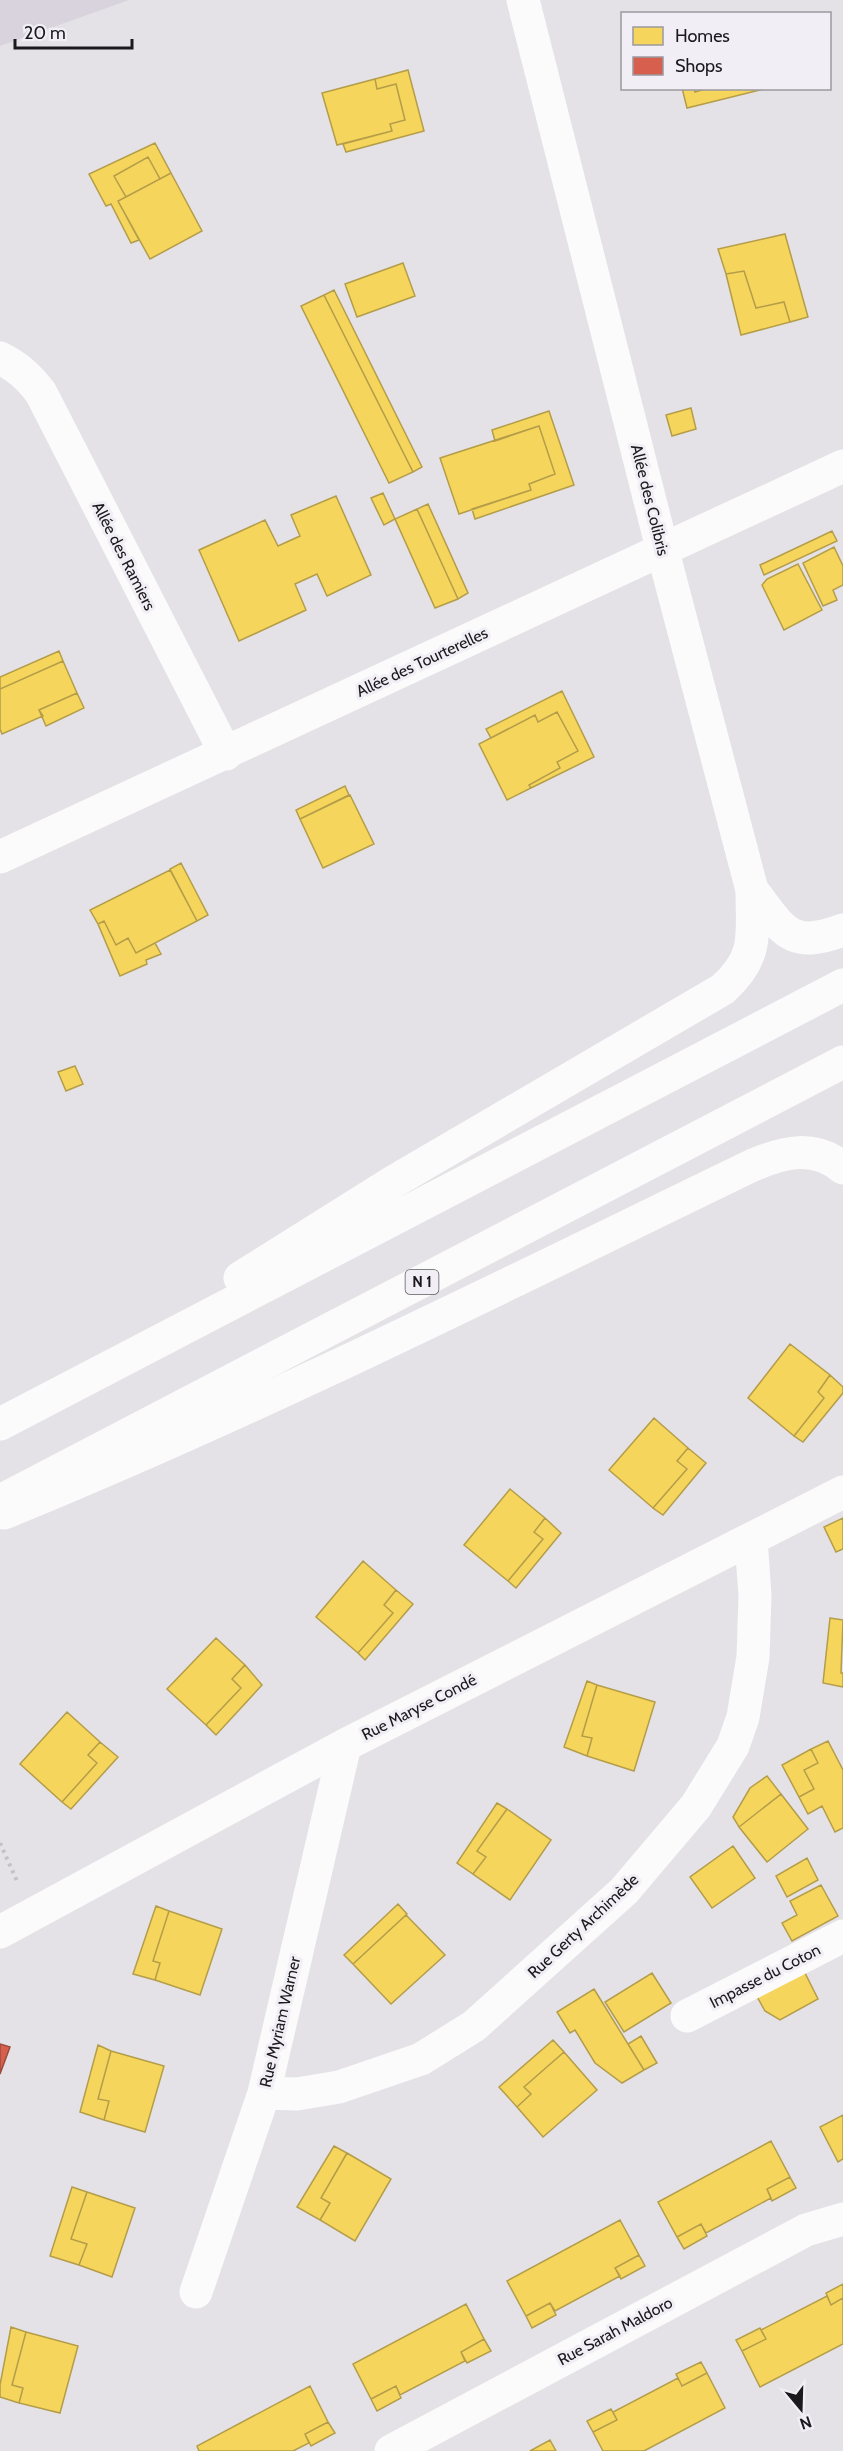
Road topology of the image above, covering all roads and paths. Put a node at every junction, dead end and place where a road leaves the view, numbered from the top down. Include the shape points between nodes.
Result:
1 (523, 0) edge
2 (7, 361) edge
3 (843, 466) edge
4 (662, 548) junction
5 (226, 754) junction
6 (0, 857) edge
7 (752, 890) junction
8 (843, 930) edge
9 (843, 985) edge
10 (843, 1062) edge
11 (843, 1168) edge
12 (51, 1398) junction
13 (0, 1424) edge
14 (843, 1492) edge
15 (0, 1501) edge
16 (0, 1515) edge
17 (751, 1539) junction
18 (345, 1745) junction
19 (0, 1932) edge
20 (843, 1936) edge
21 (687, 2016) dead end
22 (264, 2093) junction
23 (843, 2219) edge
24 (196, 2292) dead end
25 (391, 2451) edge

1 - 4 main road, Allée des Colibris
2 - 5 main road, Allée des Ramiers via 28,376 41,393
3 - 4 main road, Allée des Tourterelles
4 - 5 main road, Allée des Tourterelles
4 - 7 main road, Allée des Colibris
5 - 6 main road, Allée des Tourterelles
7 - 8 main road, Allée des Colibris via 784,931 808,938
7 - 12 main road via 750,951 742,969 723,989 384,1188
9 - 12 main road
10 - 15 main road, N 1
11 - 16 main road via 825,1157 796,1152 779,1154 167,1443
12 - 13 main road
14 - 17 main road, Rue Maryse Condé
17 - 18 main road, Rue Maryse Condé
17 - 22 main road, Rue Gerty Archimède via 755,1596 753,1657 743,1717 733,1746 696,1806 624,1891 474,2026 421,2059 339,2087 297,2094
18 - 19 main road, Rue Maryse Condé
18 - 22 main road, Rue Myriam Warner
20 - 21 main road, Impasse du Coton
22 - 24 main road, Rue Myriam Warner
23 - 25 main road, Rue Sarah Maldoro via 806,2230

